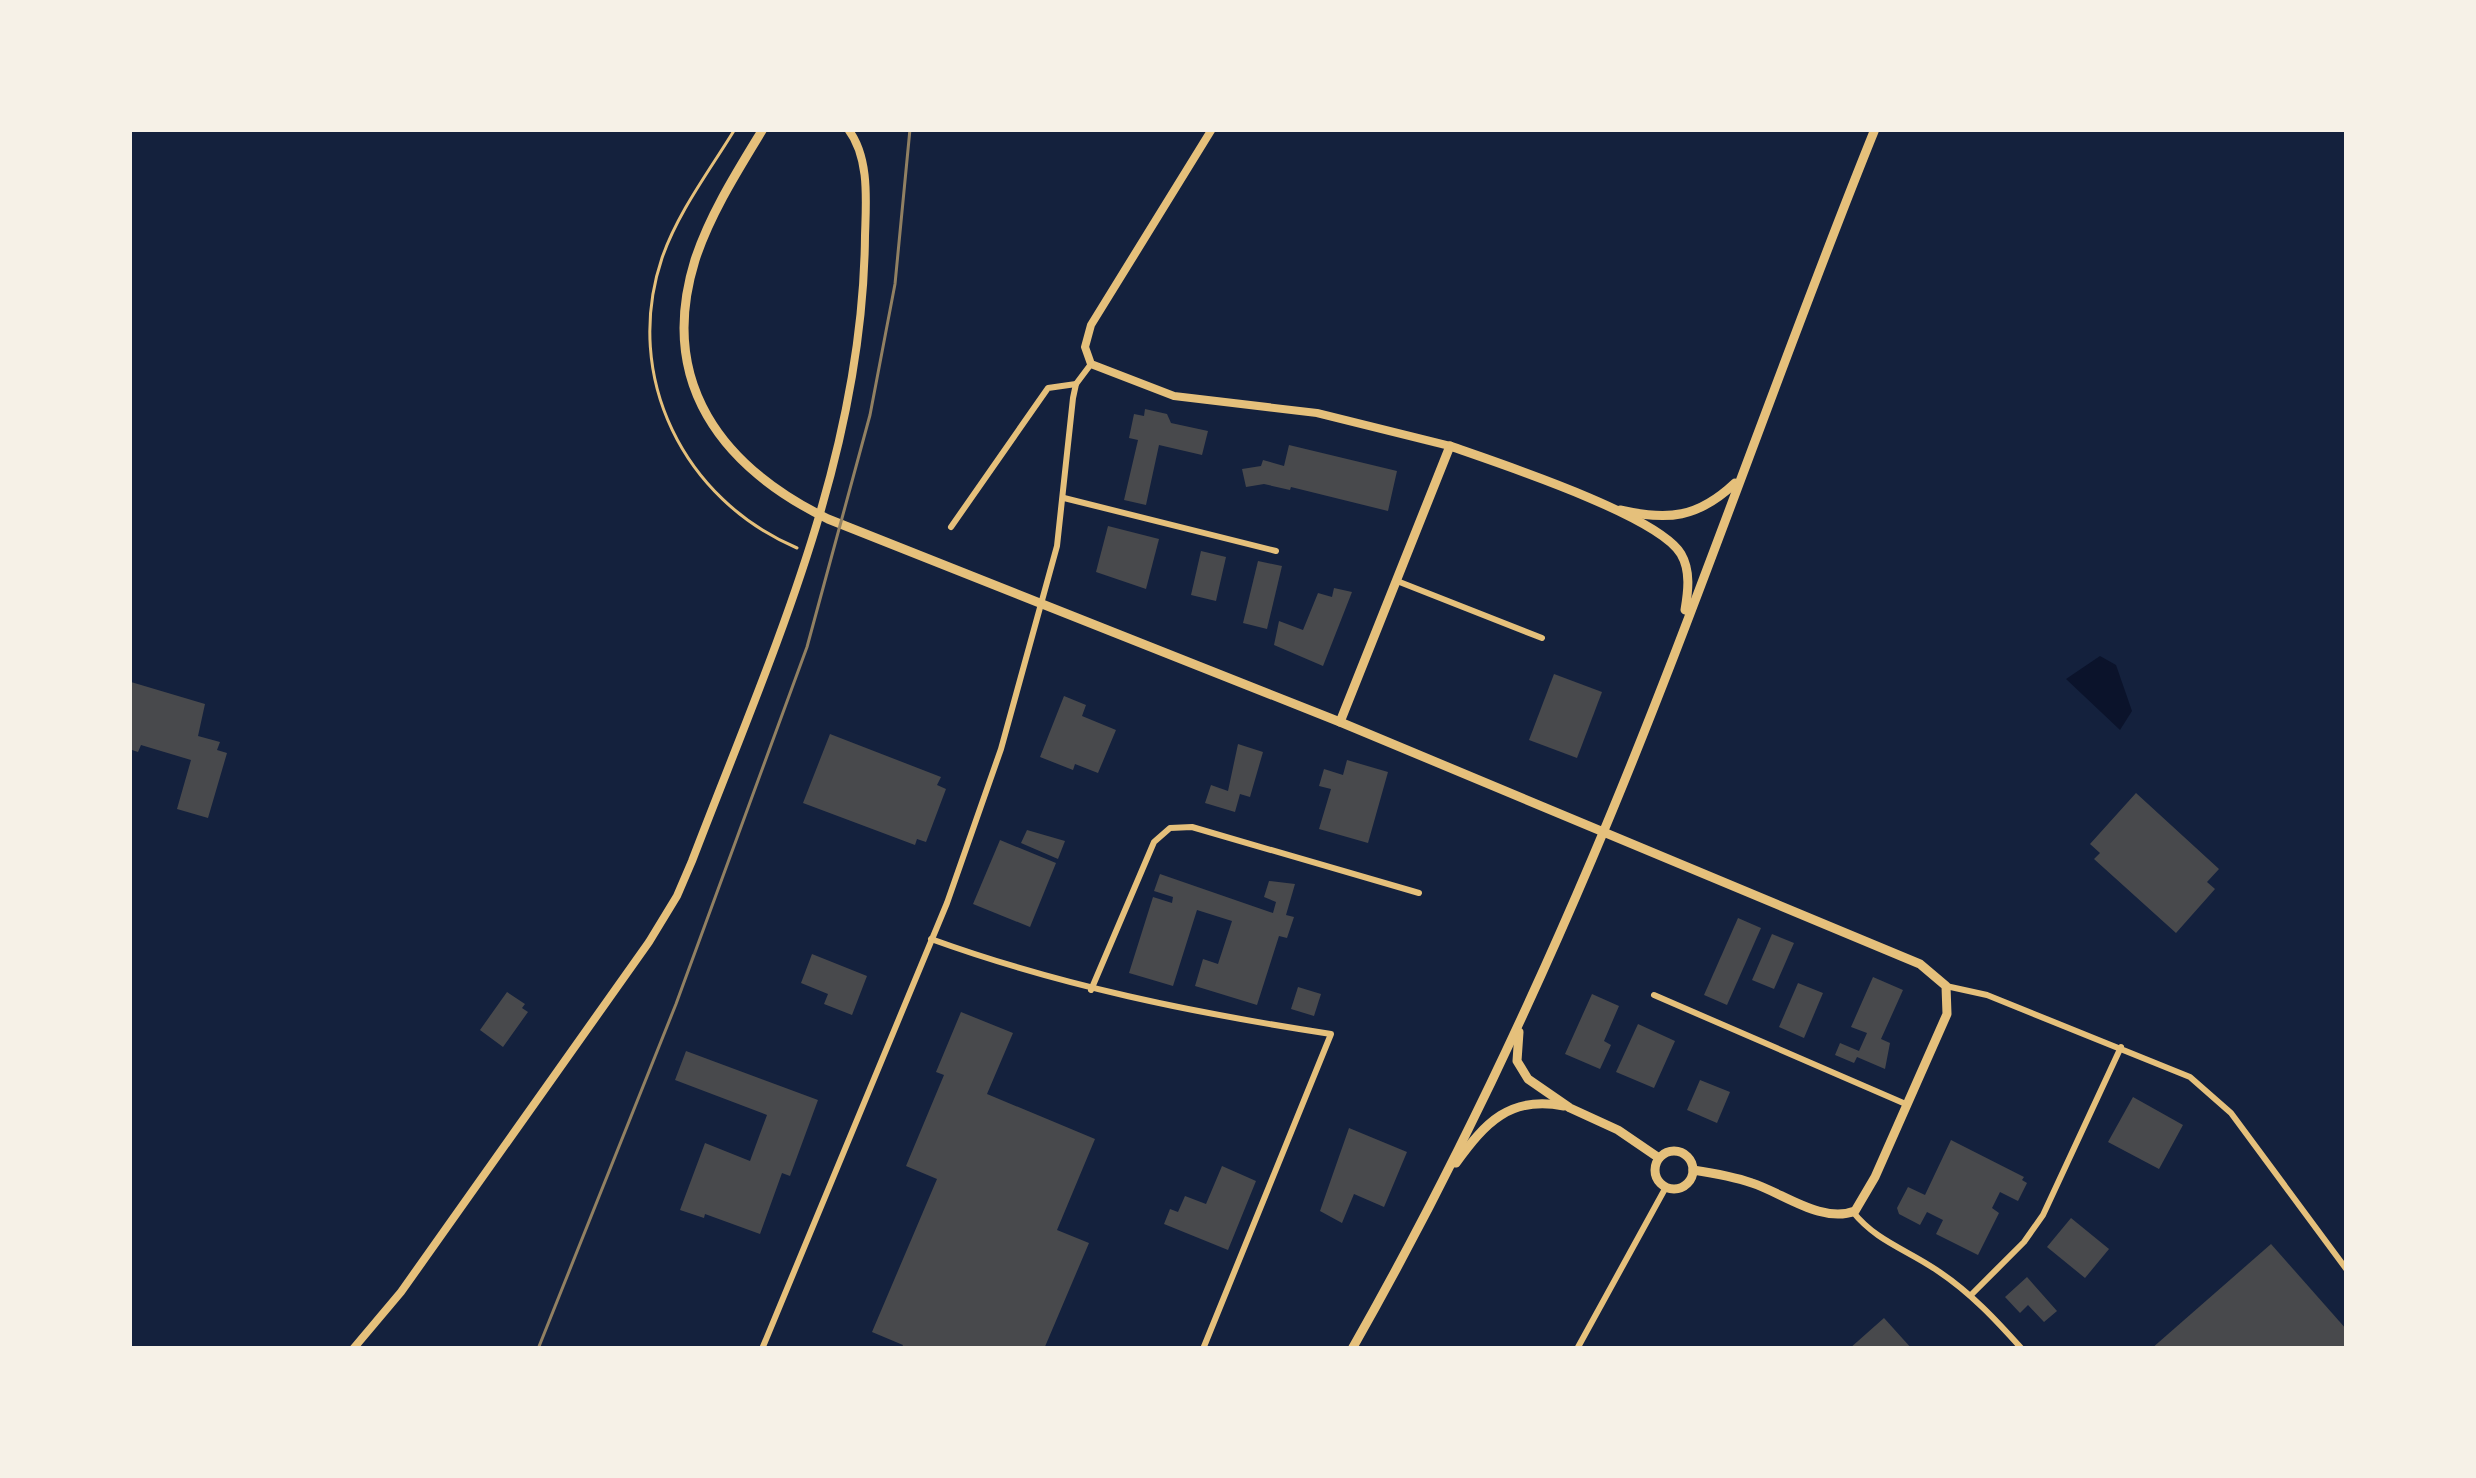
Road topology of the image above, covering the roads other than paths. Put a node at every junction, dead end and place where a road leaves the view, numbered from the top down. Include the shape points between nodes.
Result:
1 (763, 129) edge
2 (848, 129) edge
3 (1212, 129) edge
4 (1875, 129) edge
5 (1090, 364) junction
6 (1076, 384) junction
7 (1450, 446) junction
8 (1740, 478) junction
9 (1064, 498) junction
10 (1603, 506) junction
11 (951, 527) dead end
12 (1276, 551) dead end
13 (1397, 581) junction
14 (1681, 633) junction
15 (1542, 638) dead end
16 (1340, 722) junction
17 (1419, 893) dead end
18 (931, 939) junction
19 (1946, 986) junction
20 (1091, 989) junction
21 (1654, 995) dead end
22 (1521, 1021) junction
23 (2121, 1047) junction
24 (1908, 1105) junction
25 (1570, 1108) junction
26 (1659, 1159) junction
27 (1693, 1170) junction
28 (1439, 1187) junction
29 (1666, 1187) junction
30 (1852, 1212) junction
31 (2347, 1270) edge
32 (1971, 1295) junction
33 (353, 1349) edge
34 (762, 1349) edge
35 (1203, 1349) edge
36 (1352, 1349) edge
37 (1577, 1349) edge
38 (2022, 1349) edge

1 - 16 main road via 696,258 686,310 695,387 741,463 799,504 886,542
2 - 33 street via 862,165 865,262 856,362 831,485 692,861 634,963
3 - 5 street via 1091,325
4 - 8 main road
5 - 6 street
5 - 7 street via 1174,396 1317,413
6 - 9 street
6 - 11 street via 1048,388
7 - 10 main road
7 - 13 main road
8 - 10 main road via 1706,507 1676,518
8 - 14 main road
9 - 12 street
9 - 18 street via 1001,749
10 - 14 main road via 1659,532 1684,560
13 - 15 street
13 - 16 main road
14 - 22 main road
16 - 19 main road via 1920,964
17 - 20 street via 1192,827 1170,828 1154,842
18 - 20 street
18 - 34 street
19 - 23 street
19 - 24 main road via 1947,1014
20 - 35 street via 1331,1034
21 - 24 street
22 - 25 main road via 1521,1070
22 - 28 main road
23 - 31 street via 2190,1077 2220,1101
23 - 32 street via 2043,1215
24 - 30 main road
25 - 26 main road
25 - 28 main road via 1507,1109 1482,1128
26 - 27 main road via 1681,1153
26 - 29 main road via 1655,1173
27 - 29 main road via 1686,1184
27 - 30 main road via 1754,1183 1820,1211
28 - 36 main road
29 - 37 street
30 - 32 street via 1879,1239
32 - 38 street

